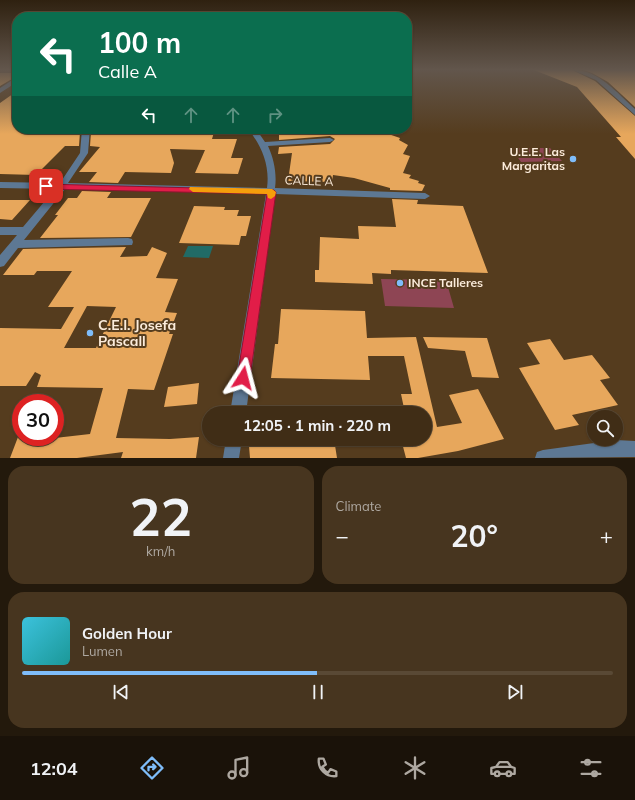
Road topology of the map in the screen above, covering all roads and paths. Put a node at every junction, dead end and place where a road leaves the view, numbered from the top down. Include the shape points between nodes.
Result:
1 (611, 91) edge
2 (635, 113) edge
3 (86, 134) edge
4 (256, 134) edge
5 (330, 140) dead end
6 (263, 144) junction
7 (0, 185) edge
8 (62, 186) junction
9 (272, 192) junction
10 (425, 196) dead end
11 (0, 231) edge
12 (26, 231) junction
13 (128, 242) dead end
14 (15, 244) junction
15 (0, 263) edge
16 (239, 406) edge
17 (233, 446) edge
18 (635, 449) edge
19 (231, 458) edge
20 (543, 458) edge

1 - 2 street
3 - 8 street via 84,153
4 - 6 street
5 - 6 street
6 - 9 street via 272,175
7 - 8 street, CALLE A
8 - 9 street, CALLE A
8 - 12 street
9 - 10 street, CALLE A
9 - 16 street
11 - 12 street
12 - 14 street
13 - 14 street
14 - 15 street
17 - 19 street
18 - 20 street via 616,448

